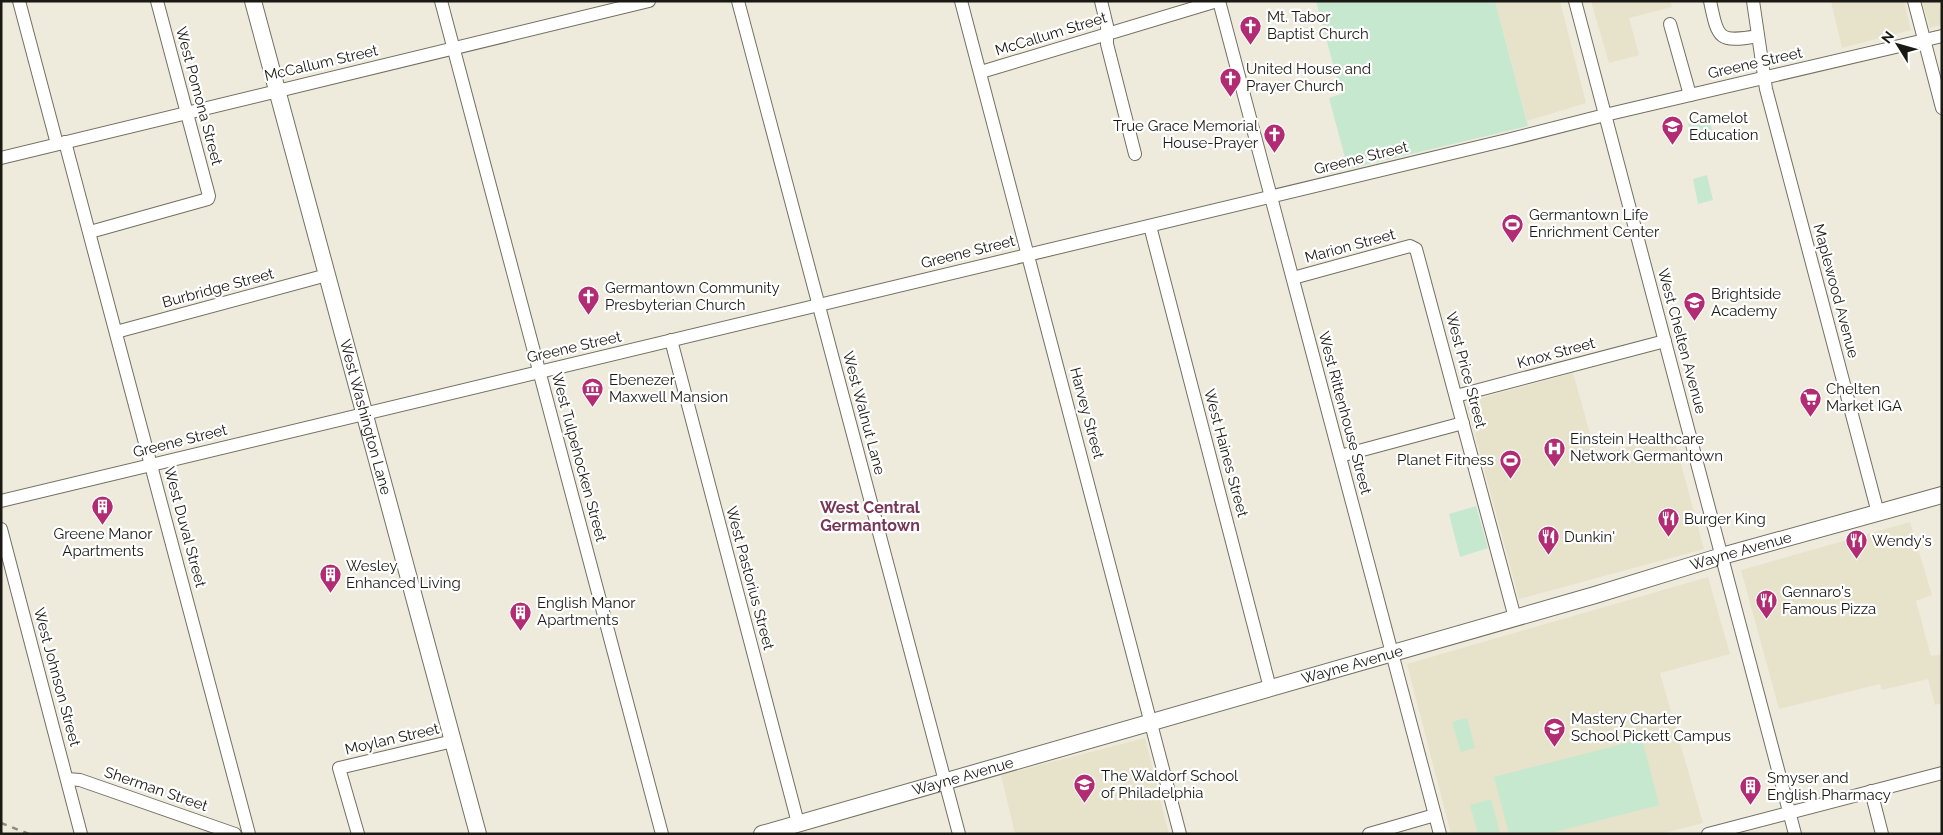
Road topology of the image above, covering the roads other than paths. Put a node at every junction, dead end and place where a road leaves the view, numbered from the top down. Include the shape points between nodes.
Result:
1 (19, 1) edge
2 (157, 1) edge
3 (253, 1) edge
4 (442, 1) edge
5 (649, 1) edge
6 (738, 1) edge
7 (961, 1) edge
8 (1101, 1) edge
9 (1218, 1) edge
10 (1575, 1) edge
11 (1710, 1) edge
12 (1754, 1) edge
13 (1914, 1) edge
14 (1670, 24) dead end
15 (1107, 34) junction
16 (1758, 36) junction
17 (1942, 36) edge
18 (1924, 41) junction
19 (454, 48) junction
20 (981, 72) junction
21 (1764, 78) junction
22 (278, 90) junction
23 (1690, 95) junction
24 (1942, 108) edge
25 (187, 112) junction
26 (1605, 114) junction
27 (61, 143) junction
28 (1136, 154) dead end
29 (1, 158) edge
30 (1271, 196) junction
31 (1150, 226) junction
32 (90, 232) junction
33 (1415, 247) joint
34 (1028, 254) junction
35 (327, 275) junction
36 (1293, 278) junction
37 (818, 305) junction
38 (116, 332) junction
39 (671, 340) junction
40 (1665, 340) junction
41 (540, 372) junction
42 (1456, 396) junction
43 (364, 414) junction
44 (1463, 423) junction
45 (1340, 456) junction
46 (152, 465) junction
47 (1942, 495) edge
48 (1, 501) edge
49 (1878, 513) junction
50 (1, 529) edge
51 (1722, 556) junction
52 (1515, 618) junction
53 (1392, 653) junction
54 (1270, 688) junction
55 (1152, 722) junction
56 (453, 741) junction
57 (1942, 773) edge
58 (67, 779) junction
59 (945, 781) junction
60 (1871, 791) junction
61 (1789, 812) junction
62 (1435, 815) junction
63 (798, 823) junction
64 (81, 834) edge
65 (235, 834) edge
66 (249, 834) edge
67 (358, 834) edge
68 (478, 834) edge
69 (662, 834) edge
70 (762, 834) edge
71 (959, 834) edge
72 (1180, 834) edge
73 (1369, 834) edge
74 (1440, 834) edge
75 (1708, 834) edge
76 (1795, 834) edge
77 (1882, 834) edge

1 - 27 street, West Duval Street
2 - 25 street, West Pomona Street
3 - 22 main road, West Washington Lane
4 - 19 street, West Tulpehocken Street
5 - 19 street, McCallum Street
6 - 37 street, West Walnut Lane
7 - 20 street, Harvey Street
8 - 15 street
9 - 15 street, McCallum Street
9 - 30 street, West Rittenhouse Street
10 - 26 street, West Chelten Avenue
11 - 16 street via 1715,26 1724,36 1733,39
12 - 16 street, Maplewood Avenue
13 - 18 street
14 - 23 street
15 - 20 street, McCallum Street
15 - 28 street
16 - 21 street, Maplewood Avenue
17 - 18 street, Greene Street
18 - 21 street, Greene Street
18 - 24 street
19 - 22 street, McCallum Street
19 - 41 street, West Tulpehocken Street
20 - 34 street, Harvey Street
21 - 23 street, Greene Street
21 - 49 street, Maplewood Avenue
22 - 25 street, McCallum Street
22 - 35 main road, West Washington Lane
23 - 26 street, Greene Street
25 - 27 street, McCallum Street
25 - 32 street, West Pomona Street via 208,199
26 - 30 street, Greene Street
26 - 40 street, West Chelten Avenue
27 - 29 street, McCallum Street
27 - 32 street, West Duval Street
30 - 31 street, Greene Street
30 - 36 street, West Rittenhouse Street
31 - 34 street, Greene Street
31 - 54 street, West Haines Street
32 - 38 street, West Duval Street
33 - 36 street, Marion Street
33 - 42 street, West Price Street
34 - 37 street, Greene Street
34 - 55 street, Harvey Street
35 - 38 street, Burbridge Street
35 - 43 main road, West Washington Lane
36 - 45 street, West Rittenhouse Street
37 - 39 street, Greene Street
37 - 59 street, West Walnut Lane
38 - 46 street, West Duval Street
39 - 41 street, Greene Street
39 - 63 street, West Pastorius Street
40 - 42 street, Knox Street
40 - 51 street, West Chelten Avenue
41 - 43 street, Greene Street
41 - 69 street, West Tulpehocken Street
42 - 44 street, West Price Street
43 - 46 street, Greene Street
43 - 56 main road, West Washington Lane
44 - 45 street
44 - 52 street, West Price Street
45 - 53 street, West Rittenhouse Street
46 - 48 street, Greene Street
46 - 66 street, West Duval Street
47 - 49 main road, Wayne Avenue
49 - 51 main road, Wayne Avenue
50 - 58 street, West Johnson Street
51 - 52 main road, Wayne Avenue
51 - 61 street, West Chelten Avenue
52 - 53 main road, Wayne Avenue
53 - 54 main road, Wayne Avenue
53 - 62 street, West Rittenhouse Street
54 - 55 main road, Wayne Avenue
55 - 59 main road, Wayne Avenue
55 - 72 street, Harvey Street
56 - 67 street, Moylan Street via 339,768
56 - 68 main road, West Washington Lane
57 - 60 street
58 - 64 street, West Johnson Street
58 - 65 street, Sherman Street via 80,780
59 - 63 main road, Wayne Avenue
59 - 71 street, West Walnut Lane
60 - 61 street
60 - 77 street
61 - 75 street
61 - 76 street, West Chelten Avenue
62 - 73 street
62 - 74 street, West Rittenhouse Street
63 - 70 main road, Wayne Avenue

